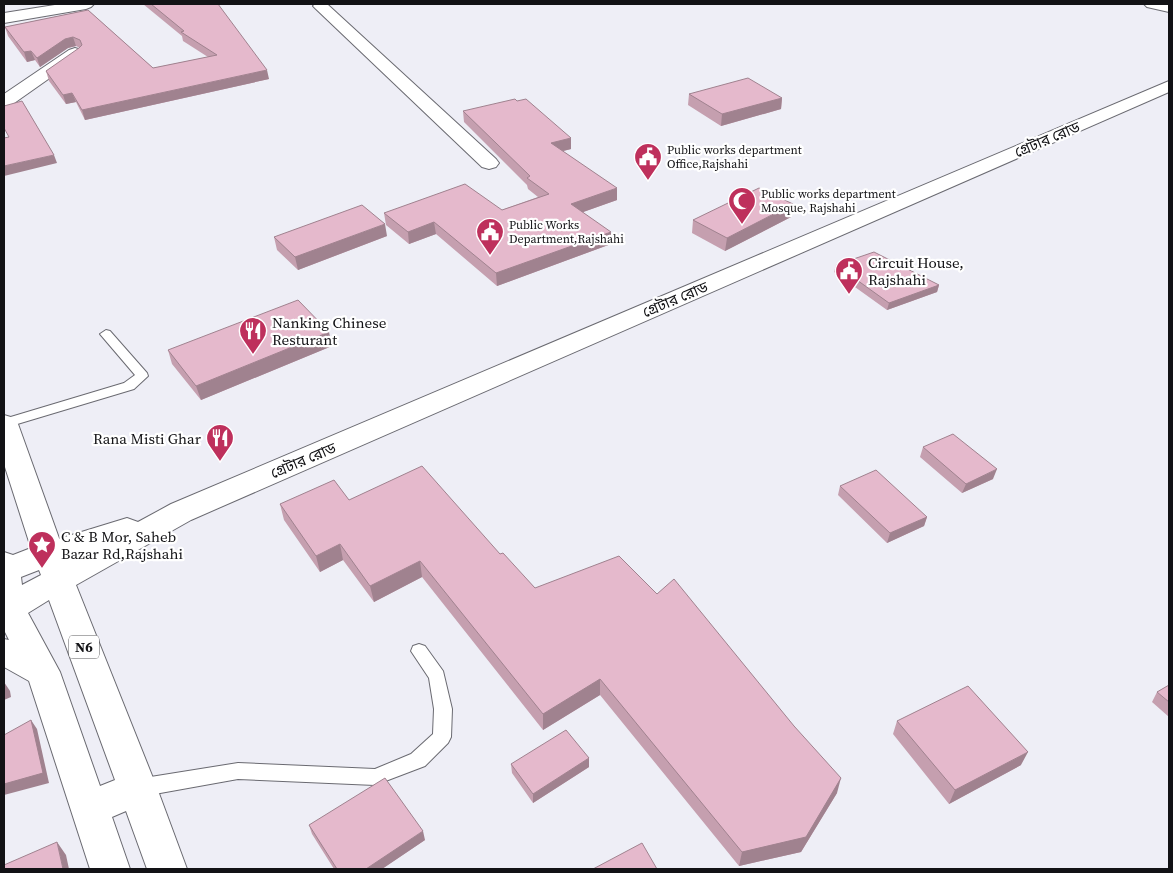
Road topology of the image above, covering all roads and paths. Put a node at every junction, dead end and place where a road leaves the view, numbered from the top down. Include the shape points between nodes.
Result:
1 (86, 4) edge
2 (324, 4) edge
3 (1152, 4) edge
4 (1169, 8) edge
5 (4, 18) edge
6 (75, 53) edge
7 (1169, 86) edge
8 (4, 102) edge
9 (489, 163) dead end
10 (106, 334) dead end
11 (4, 424) edge
12 (54, 567) junction
13 (4, 568) edge
14 (6, 610) edge
15 (419, 651) dead end
16 (4, 653) edge
17 (43, 672) junction
18 (138, 788) junction
19 (90, 808) junction
20 (110, 869) edge
21 (167, 869) edge

1 - 5 main road
2 - 9 main road
3 - 4 main road
6 - 8 main road
7 - 12 main road, গ্রেটার রোড
10 - 11 lane via 142,376 129,386
11 - 12 main road, N6
12 - 13 main road, গ্রেটার রোড
12 - 14 main road, গ্রেটার রোড
12 - 18 main road, N6
13 - 14 main road
14 - 17 main road
15 - 18 lane via 437,676 444,709 442,737 418,760 375,776 238,771
16 - 17 main road
17 - 19 main road
18 - 19 main road
18 - 21 main road, N6
19 - 20 main road

